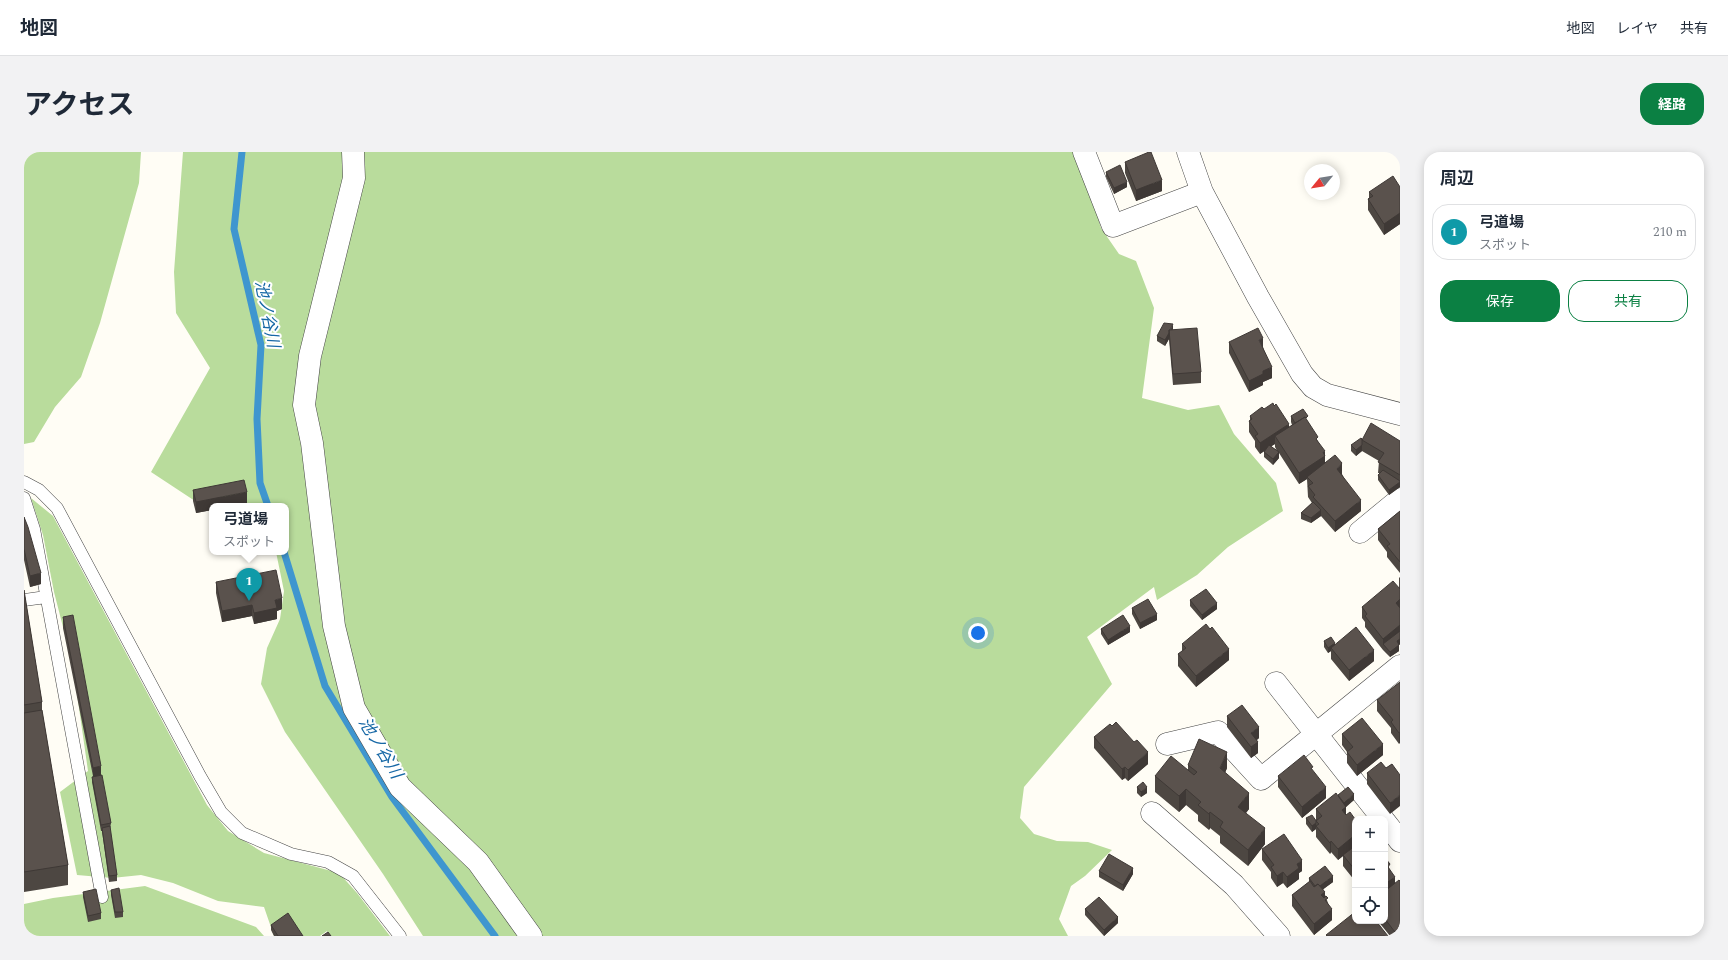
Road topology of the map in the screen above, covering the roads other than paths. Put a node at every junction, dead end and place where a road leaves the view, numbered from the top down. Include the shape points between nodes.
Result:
1 (353, 152) edge
2 (1084, 152) edge
3 (1188, 152) edge
4 (1202, 192) junction
5 (1400, 414) edge
6 (24, 482) edge
7 (24, 498) edge
8 (1400, 499) edge
9 (1360, 532) dead end
10 (46, 597) junction
11 (24, 600) edge
12 (1400, 666) edge
13 (1276, 683) dead end
14 (1316, 734) junction
15 (1167, 744) dead end
16 (1152, 813) dead end
17 (1381, 816) edge
18 (1388, 826) edge
19 (1400, 841) edge
20 (102, 897) dead end
21 (400, 936) edge
22 (531, 936) edge
23 (1279, 936) edge

1 - 22 street via 354,178 310,356 304,405 312,443 334,626 354,708 400,787 478,862
2 - 4 street via 1113,226
3 - 4 street
4 - 5 street via 1258,297 1305,378 1313,387 1327,395
6 - 21 lane via 39,490 57,508 221,812 242,833 291,854 328,862 353,876
7 - 10 lane via 34,529
8 - 9 street
10 - 11 lane
10 - 20 lane
12 - 14 street
13 - 14 street
14 - 15 street via 1261,779 1218,732
14 - 17 street
16 - 23 street via 1234,885
18 - 19 street

